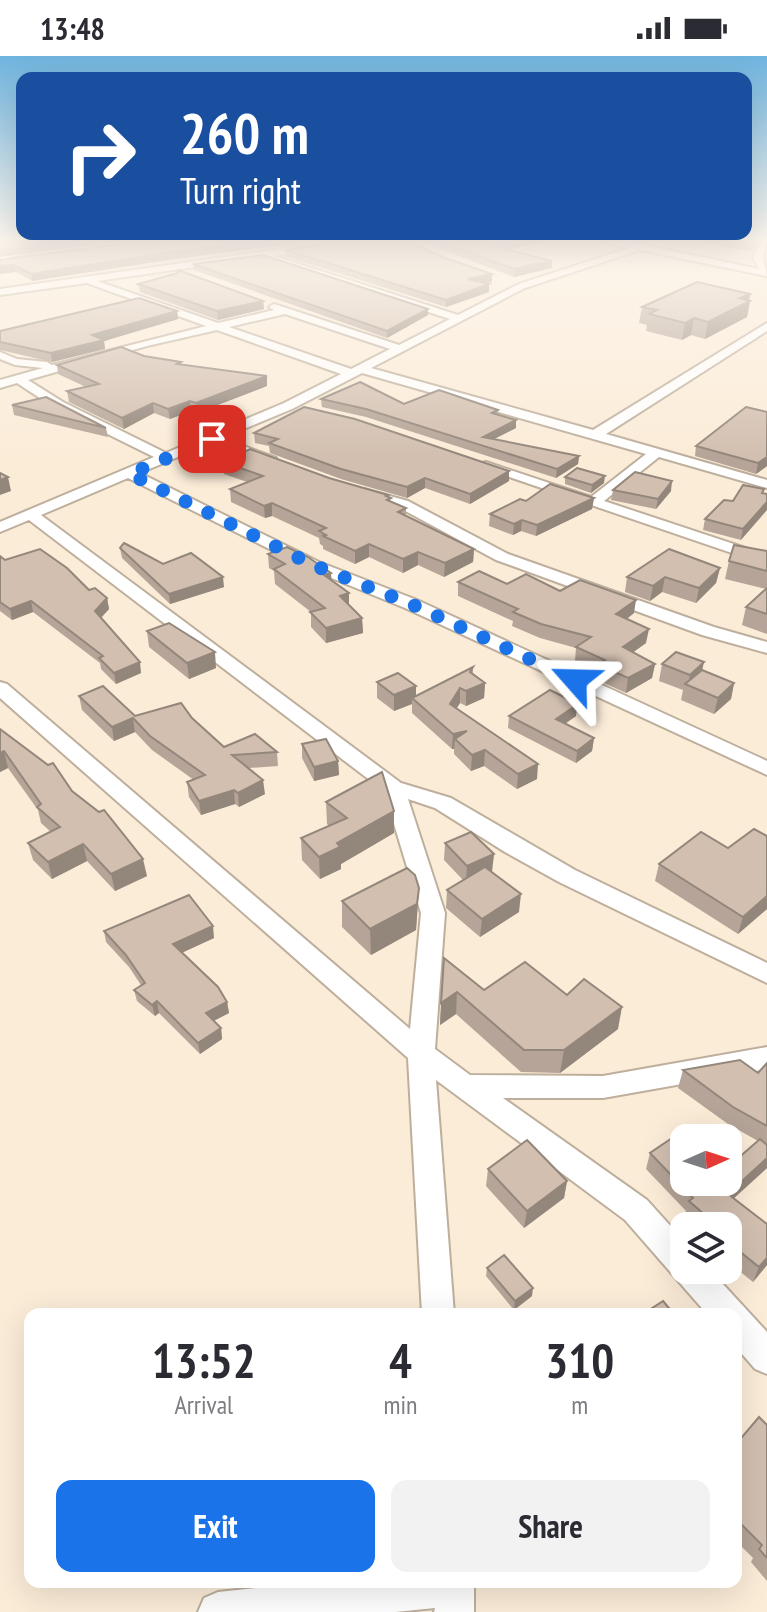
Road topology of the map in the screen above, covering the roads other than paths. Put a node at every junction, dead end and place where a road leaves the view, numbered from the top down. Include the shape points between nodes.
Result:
1 (176, 311) edge
2 (285, 311) joint
3 (434, 311) edge
4 (472, 311) edge
5 (457, 318) junction
6 (222, 326) junction
7 (767, 326) edge
8 (398, 348) junction
9 (0, 355) edge
10 (65, 366) junction
11 (354, 371) junction
12 (19, 379) junction
13 (0, 384) edge
14 (288, 406) junction
15 (317, 413) edge
16 (595, 435) junction
17 (212, 439) junction
18 (656, 453) junction
19 (166, 458) junction
20 (466, 460) edge
21 (289, 468) edge
22 (130, 474) junction
23 (767, 484) edge
24 (349, 489) edge
25 (595, 501) junction
26 (31, 515) junction
27 (0, 527) edge
28 (767, 560) edge
29 (767, 648) edge
30 (0, 688) edge
31 (767, 769) edge
32 (394, 788) junction
33 (767, 974) edge
34 (421, 1054) junction
35 (767, 1058) edge
36 (465, 1086) junction
37 (670, 1248) edge
38 (702, 1284) edge
39 (438, 1308) edge
40 (724, 1308) edge
41 (742, 1329) edge
42 (767, 1357) edge
43 (455, 1593) edge
44 (218, 1612) edge

1 - 6 street
2 - 6 street
2 - 8 street
3 - 5 street
4 - 5 street
5 - 8 street
6 - 10 street
6 - 11 street
7 - 16 street via 748,345
8 - 11 street
9 - 10 street via 15,362
10 - 12 street
11 - 14 street
11 - 16 street
12 - 13 street
12 - 19 street
14 - 15 street
14 - 17 street
16 - 18 street
17 - 19 street
17 - 21 street
18 - 23 street
18 - 25 street
19 - 22 street
20 - 25 street
22 - 26 street
22 - 31 street via 313,565 411,604
24 - 29 street via 403,504 502,557
25 - 28 street
26 - 27 street
26 - 32 street
30 - 34 street
32 - 33 street via 443,803 526,855
32 - 34 street via 433,913
34 - 36 street
34 - 39 street
35 - 36 street via 603,1087
36 - 37 street via 636,1210
38 - 40 street
41 - 42 street
43 - 44 street

